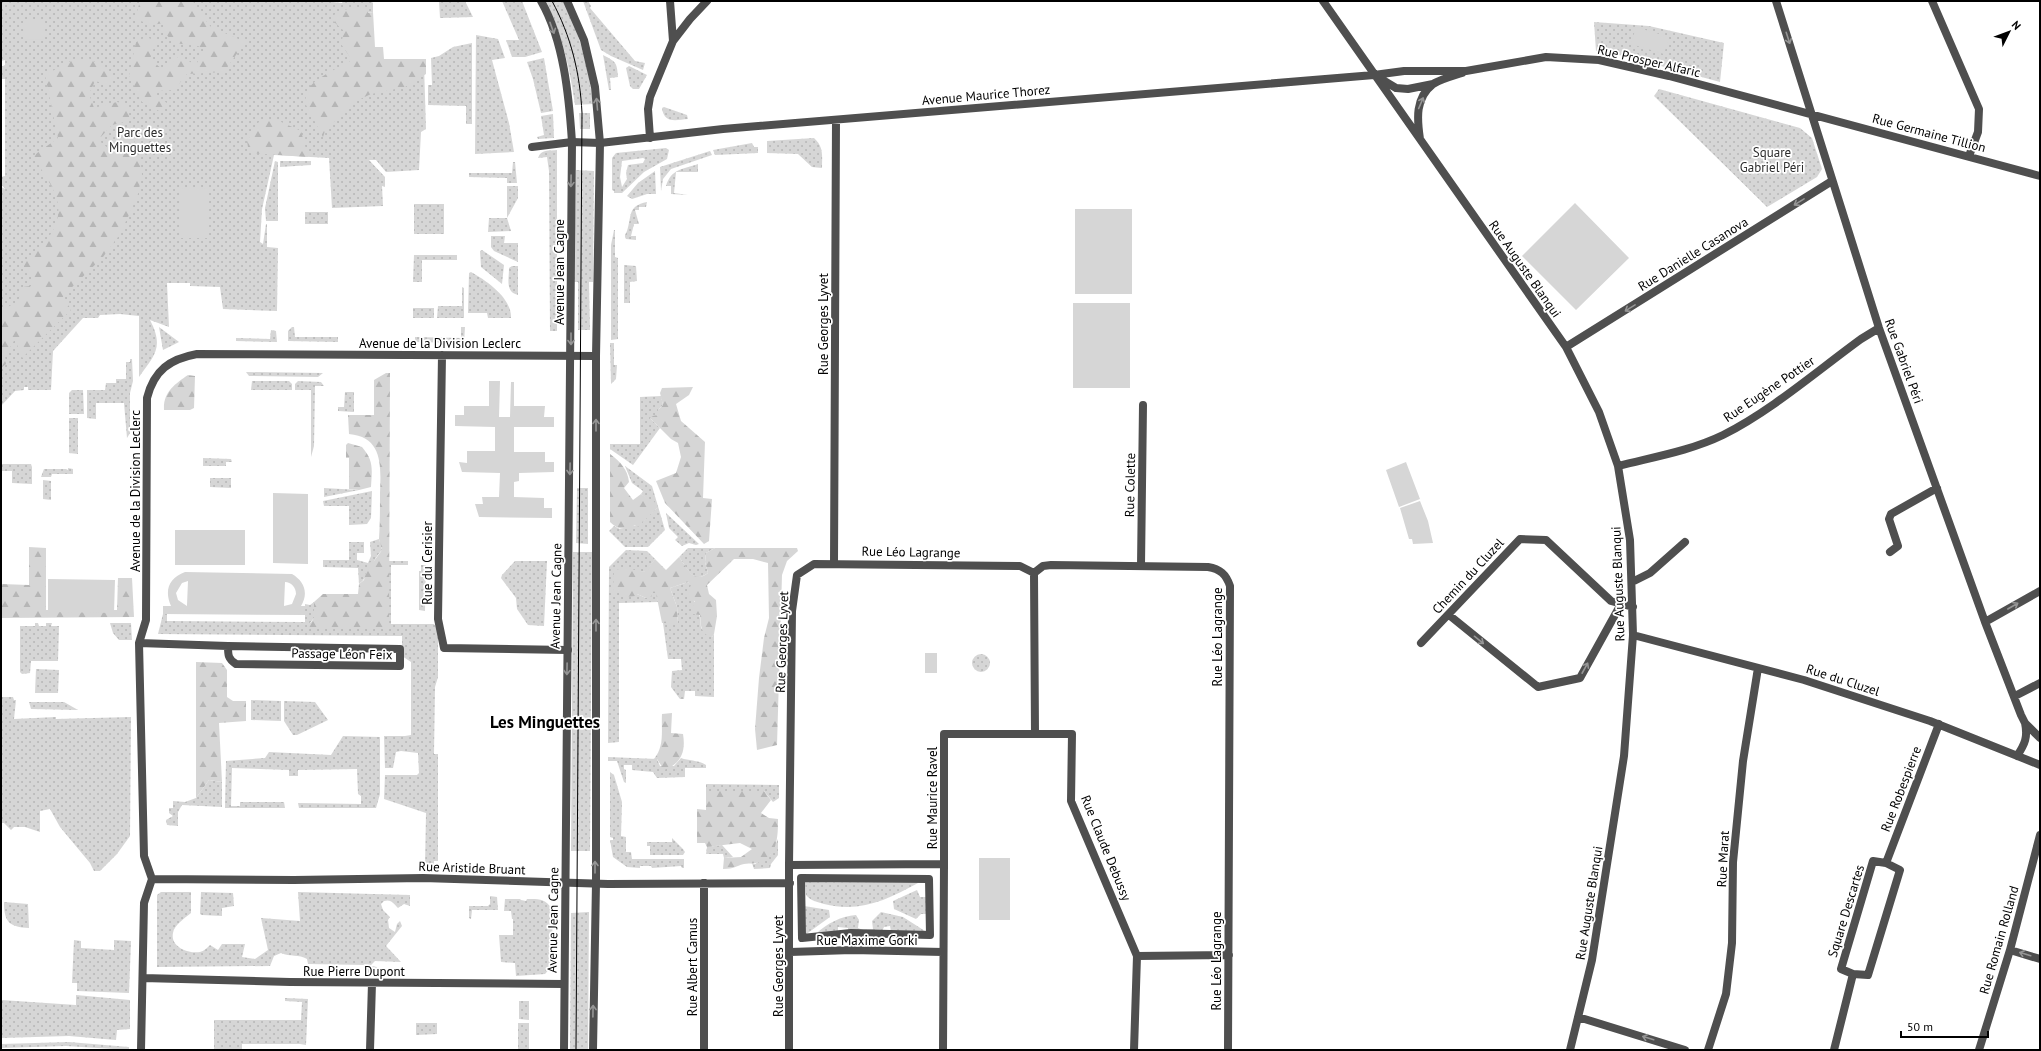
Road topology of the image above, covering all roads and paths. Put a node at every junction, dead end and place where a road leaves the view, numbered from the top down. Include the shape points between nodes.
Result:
1 (541, 1) edge
2 (567, 1) edge
3 (670, 1) edge
4 (707, 1) edge
5 (1323, 1) edge
6 (1776, 1) edge
7 (1932, 1) edge
8 (672, 41) junction
9 (1466, 71) junction
10 (1374, 75) junction
11 (1433, 84) junction
12 (1812, 114) junction
13 (836, 120) junction
14 (650, 138) junction
15 (1420, 141) junction
16 (572, 142) junction
17 (600, 143) junction
18 (532, 147) dead end
19 (1969, 156) junction
20 (2040, 176) edge
21 (1832, 182) junction
22 (1879, 328) junction
23 (1566, 347) junction
24 (442, 355) junction
25 (571, 356) junction
26 (596, 356) junction
27 (1143, 405) dead end
28 (1618, 466) junction
29 (1937, 488) junction
30 (1685, 542) dead end
31 (1890, 552) dead end
32 (834, 564) junction
33 (1141, 566) junction
34 (1034, 573) junction
35 (1632, 582) junction
36 (2040, 591) edge
37 (1621, 604) junction
38 (1632, 607) junction
39 (1449, 615) junction
40 (1985, 622) junction
41 (1633, 635) junction
42 (139, 643) junction
43 (1421, 643) dead end
44 (228, 646) junction
45 (568, 650) junction
46 (1758, 668) junction
47 (2040, 683) edge
48 (2015, 696) junction
49 (2025, 723) junction
50 (1938, 724) junction
51 (1035, 734) junction
52 (2040, 738) edge
53 (2017, 756) junction
54 (2040, 765) edge
55 (2040, 835) edge
56 (1886, 863) junction
57 (944, 864) junction
58 (789, 865) junction
59 (802, 878) joint
60 (152, 879) junction
61 (565, 883) junction
62 (596, 883) junction
63 (790, 883) junction
64 (704, 884) junction
65 (2010, 950) junction
66 (790, 952) junction
67 (943, 952) junction
68 (1137, 956) junction
69 (1229, 956) junction
70 (2040, 959) edge
71 (1853, 974) junction
72 (143, 978) junction
73 (372, 983) junction
74 (564, 984) junction
75 (1578, 1017) junction
76 (141, 1050) edge
77 (370, 1050) edge
78 (564, 1050) edge
79 (593, 1050) edge
80 (704, 1050) edge
81 (790, 1050) edge
82 (943, 1050) edge
83 (1134, 1050) edge
84 (1228, 1050) edge
85 (1570, 1050) edge
86 (1685, 1050) edge
87 (1708, 1050) edge
88 (1834, 1050) edge
89 (1979, 1050) edge

1 -> 16 street via 561,57 568,95
17 -> 2 street via 595,87 584,40
3 - 8 street
4 - 8 street
5 - 10 street, Rue Auguste Blanqui
6 -> 12 street, Rue Gabriel Péri
7 - 19 street via 1979,109 1978,132
8 - 14 street via 650,97
9 - 10 street, Rue Prosper Alfaric via 1404,71
9 - 11 street
9 - 12 street, Rue Prosper Alfaric via 1546,57 1599,60
10 - 11 street via 1396,88
10 - 13 street, Avenue Maurice Thorez
10 - 15 street, Rue Auguste Blanqui
15 -> 11 street via 1418,106
12 - 19 street, Rue Germaine Tillion
12 - 21 street, Rue Gabriel Péri
13 - 14 street, Avenue Maurice Thorez
13 - 32 street, Rue Georges Lyvet
14 - 17 street, Avenue Maurice Thorez
15 - 23 street, Rue Auguste Blanqui
16 - 17 street, Avenue Maurice Thorez
16 - 18 street, Avenue Maurice Thorez
16 -> 25 street, Avenue Jean Cagne
17 - 26 street
19 - 20 street, Rue Germaine Tillion
21 - 22 street, Rue Gabriel Péri
21 -> 23 street, Rue Danielle Casanova
22 - 28 street, Rue Eugène Pottier via 1753,417 1723,435 1690,449
22 - 29 street, Rue Gabriel Péri
23 - 28 street, Rue Auguste Blanqui via 1598,412
24 - 25 street, Avenue de la Division Leclerc
24 - 42 street, Avenue de la Division Leclerc via 197,354 182,357 160,371 152,382 147,398 146,620
24 - 45 street, Rue du Cerisier via 438,619 444,648
25 - 26 street, Avenue de la Division Leclerc
25 -> 45 street, Avenue Jean Cagne
62 -> 26 street
27 - 33 street, Rue Colette
28 - 35 street, Rue Auguste Blanqui via 1630,540
29 - 31 street via 1891,514 1889,519 1898,546
29 - 40 street, Rue Gabriel Péri
30 - 35 street via 1650,573
32 - 34 street, Rue Léo Lagrange via 1020,566
32 - 58 street, Rue Georges Lyvet via 814,564 797,574 792,611
33 - 34 street, Rue Léo Lagrange via 1051,565 1043,566
33 - 69 street, Rue Léo Lagrange via 1216,568 1223,572 1230,586
34 - 51 street
35 - 38 street, Rue Auguste Blanqui
40 -> 36 street
37 - 38 street, Chemin du Cluzel
37 - 39 street, Chemin du Cluzel via 1611,601 1546,540 1520,539
39 -> 37 street via 1538,687 1580,678
38 - 41 street, Rue Auguste Blanqui
39 - 43 street, Chemin du Cluzel
40 - 48 street, Rue Gabriel Péri
41 - 46 street, Rue du Cluzel
41 - 75 street, Rue Auguste Blanqui via 1624,756 1592,960
42 - 44 street, Passage Léon Feix
42 - 60 street, Avenue de la Division Leclerc via 144,856
44 - 44 street, Passage Léon Feix via 400,649 400,666 236,664 230,661
45 -> 61 street, Avenue Jean Cagne
46 - 50 street, Rue du Cluzel via 1804,680
46 - 87 street, Rue Marat via 1743,761 1733,862 1732,943 1726,994
47 - 48 street
48 - 49 street, Rue Gabriel Péri
49 - 52 street, Rue Gabriel Péri
49 - 53 street, Rue Gabriel Péri via 2027,735
50 - 53 street, Rue du Cluzel
50 - 56 street, Rue Robespierre
51 - 57 street, Rue Maurice Ravel via 944,734
51 - 68 street, Rue Claude Debussy via 1072,734 1071,801
53 - 54 street, Rue du Cluzel
55 - 65 street, Rue Romain Rolland
56 - 71 street, Square Descartes via 1873,861 1841,969
56 - 71 street, Square Descartes via 1900,870 1868,975
57 - 58 street, Rue Maurice Ravel
57 - 67 street
58 - 63 street, Rue Georges Lyvet
59 - 59 street via 929,879 930,935 851,933 802,938
60 - 61 street, Rue Aristide Bruant via 423,878
60 - 72 street via 144,903
61 - 62 street, Rue Aristide Bruant
61 - 74 street, Avenue Jean Cagne
62 - 64 street, Rue Aristide Bruant
79 -> 62 street
63 - 64 street, Rue Aristide Bruant
63 - 66 street, Rue Georges Lyvet
64 - 80 street, Rue Albert Camus
70 -> 65 street
65 - 89 street, Rue Romain Rolland
66 - 67 street, Rue Maxime Gorki
66 - 81 street, Rue Georges Lyvet
67 - 82 street
68 - 69 street
68 - 83 street, Rue Claude Debussy
69 - 84 street, Rue Léo Lagrange
71 - 88 street
72 - 73 street, Rue Pierre Dupont
72 - 76 street
73 - 74 street, Rue Pierre Dupont
73 - 77 street
74 - 78 street, Avenue Jean Cagne
75 - 85 street, Rue Auguste Blanqui
86 -> 75 street

